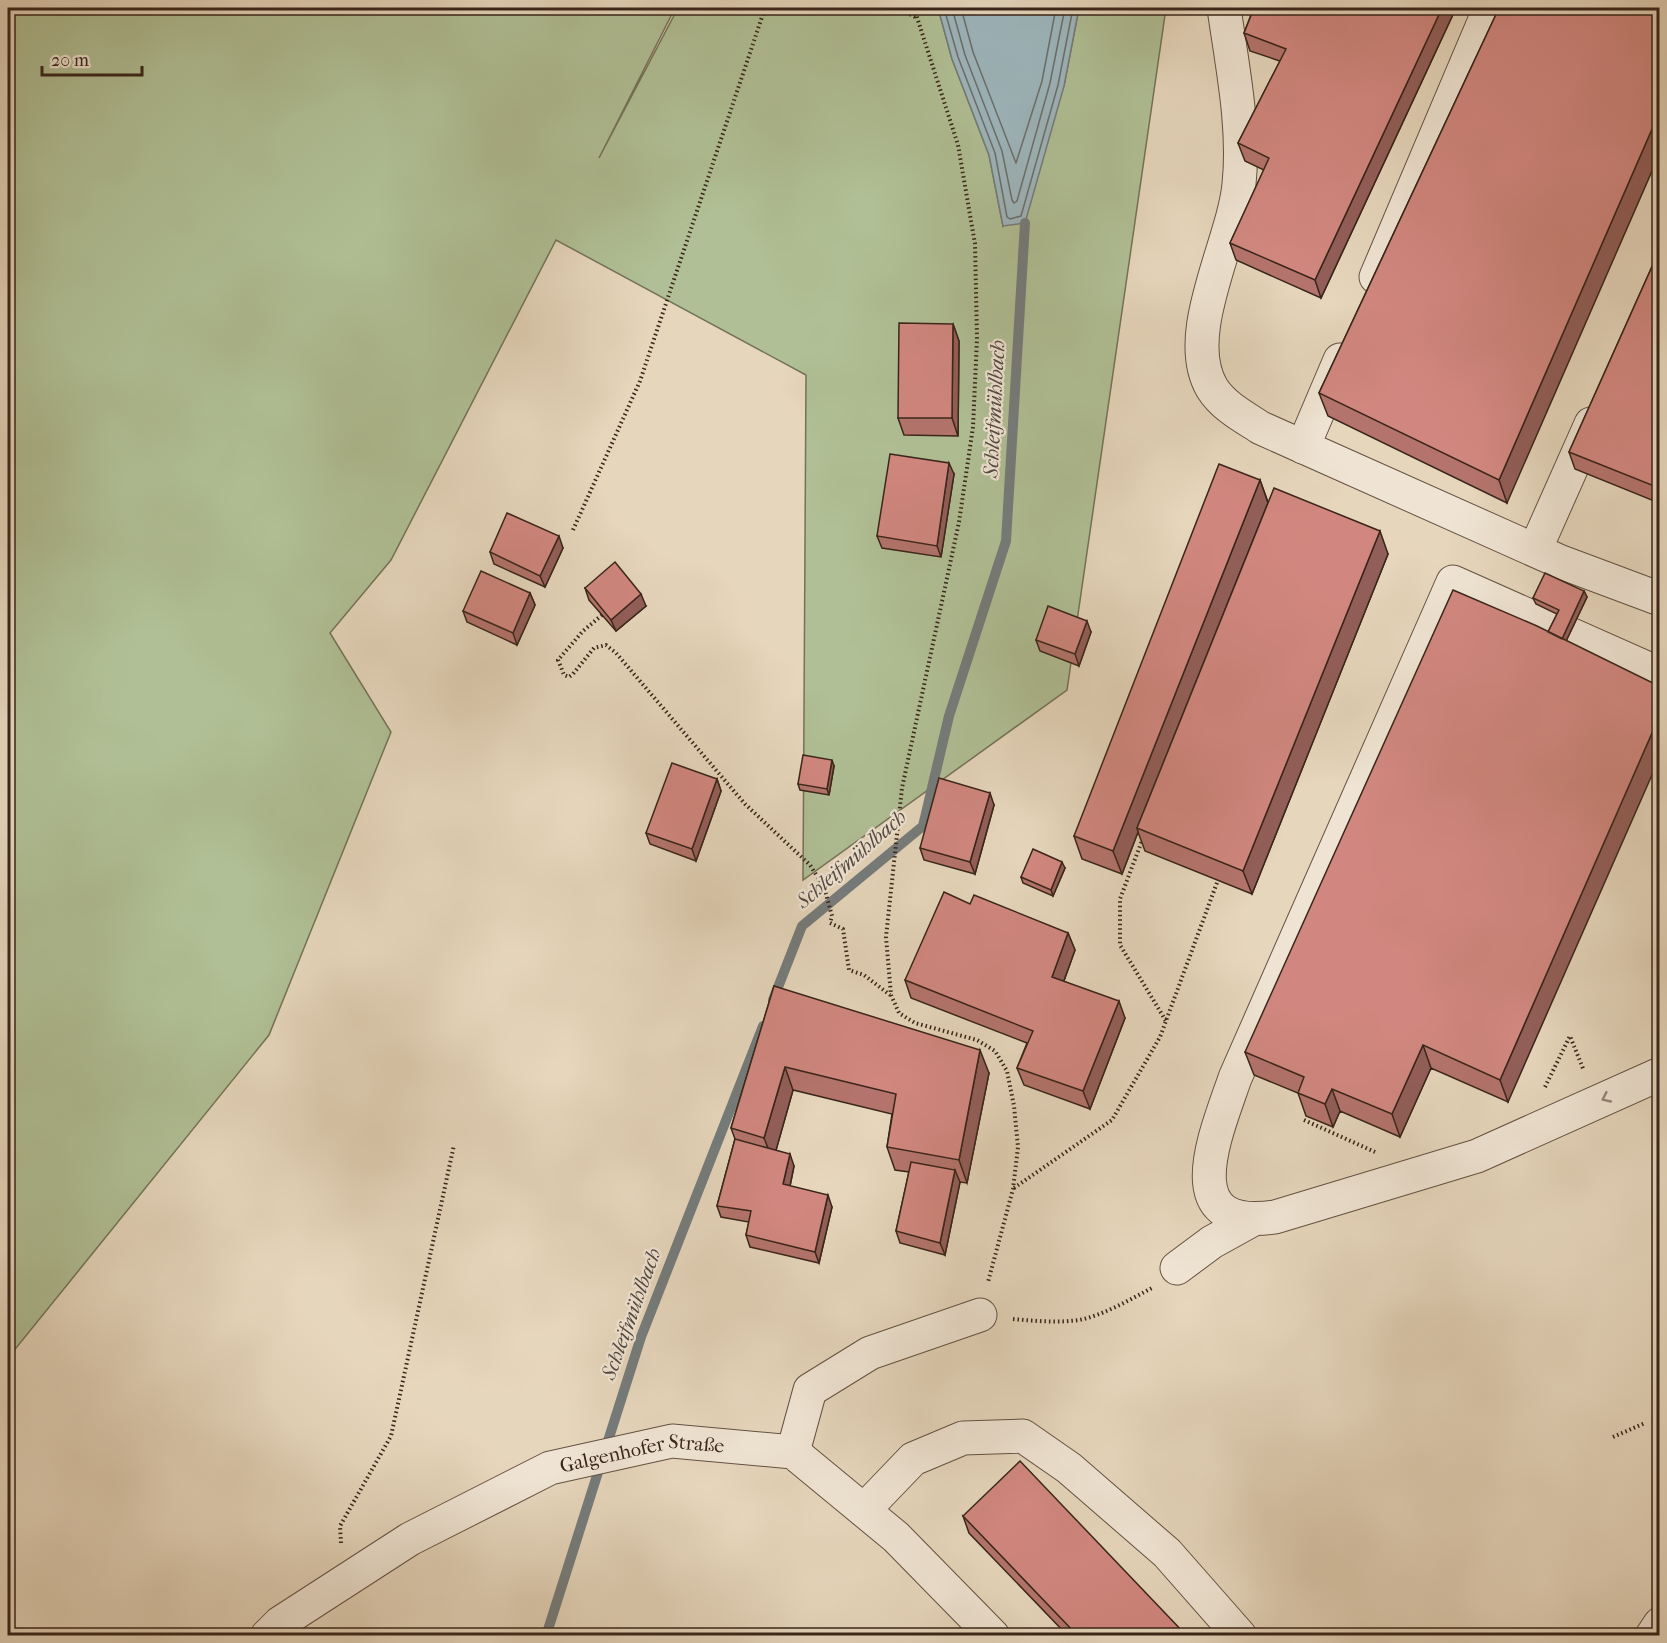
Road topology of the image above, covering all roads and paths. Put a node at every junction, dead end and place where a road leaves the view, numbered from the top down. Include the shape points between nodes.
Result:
1 (765, 8) edge
2 (898, 8) edge
3 (914, 8) edge
4 (1224, 8) edge
5 (1490, 8) edge
6 (918, 19) junction
7 (1364, 304) edge
8 (1350, 337) edge
9 (1602, 398) edge
10 (1303, 447) junction
11 (573, 530) dead end
12 (1535, 550) junction
13 (1659, 599) edge
14 (602, 615) edge
15 (1659, 674) edge
16 (1148, 828) edge
17 (1218, 880) edge
18 (891, 995) junction
19 (1166, 1021) junction
20 (1659, 1074) edge
21 (1585, 1075) dead end
22 (1304, 1120) edge
23 (1520, 1138) junction
24 (454, 1145) dead end
25 (1419, 1173) junction
26 (1013, 1189) junction
27 (1250, 1221) junction
28 (1177, 1268) joint
29 (980, 1315) junction
30 (1645, 1424) dead end
31 (1613, 1437) dead end
32 (793, 1452) junction
33 (864, 1510) junction
34 (358, 1573) junction
35 (1659, 1624) edge
36 (267, 1635) edge
37 (993, 1635) edge
38 (1240, 1635) edge
39 (1652, 1635) edge

1 - 11 path via 640,381
2 - 6 path
3 - 6 path
4 - 10 street via 1240,150 1239,185 1209,294 1203,367 1213,388 1232,410
5 - 7 street
6 - 18 path via 958,144 975,244 977,339 972,427 959,522 902,788 886,937
8 - 10 street
9 - 12 street
10 - 12 street
12 - 13 street
14 - 18 path via 558,660 564,675 569,677 594,648 606,645 648,688 745,804 810,865 824,886 832,916 830,923 843,929 849,970 864,975
15 - 27 street via 1453,582 1223,1112 1213,1146 1210,1194 1217,1207
16 - 19 path via 1120,899 1120,945
17 - 19 path
18 - 26 path via 899,1013 915,1023 977,1040 995,1051 1007,1071 1014,1106 1018,1147
19 - 26 path via 1112,1120
20 -> 23 street
21 - 23 path via 1570,1036
22 - 25 path
23 - 25 street
24 - 34 path via 391,1436 340,1526 341,1553
25 - 27 street
26 - 29 path
27 - 28 street
28 - 29 path via 1153,1288 1080,1319 1045,1322
29 - 32 street via 870,1353 810,1390
30 - 31 path
32 - 33 street
32 - 34 street, Galgenhofer Straße via 672,1441 550,1468 410,1539
33 - 37 street
33 - 38 street via 913,1459 963,1438 1023,1436 1069,1468 1167,1553
34 - 36 street, Galgenhofer Straße
35 - 39 street

